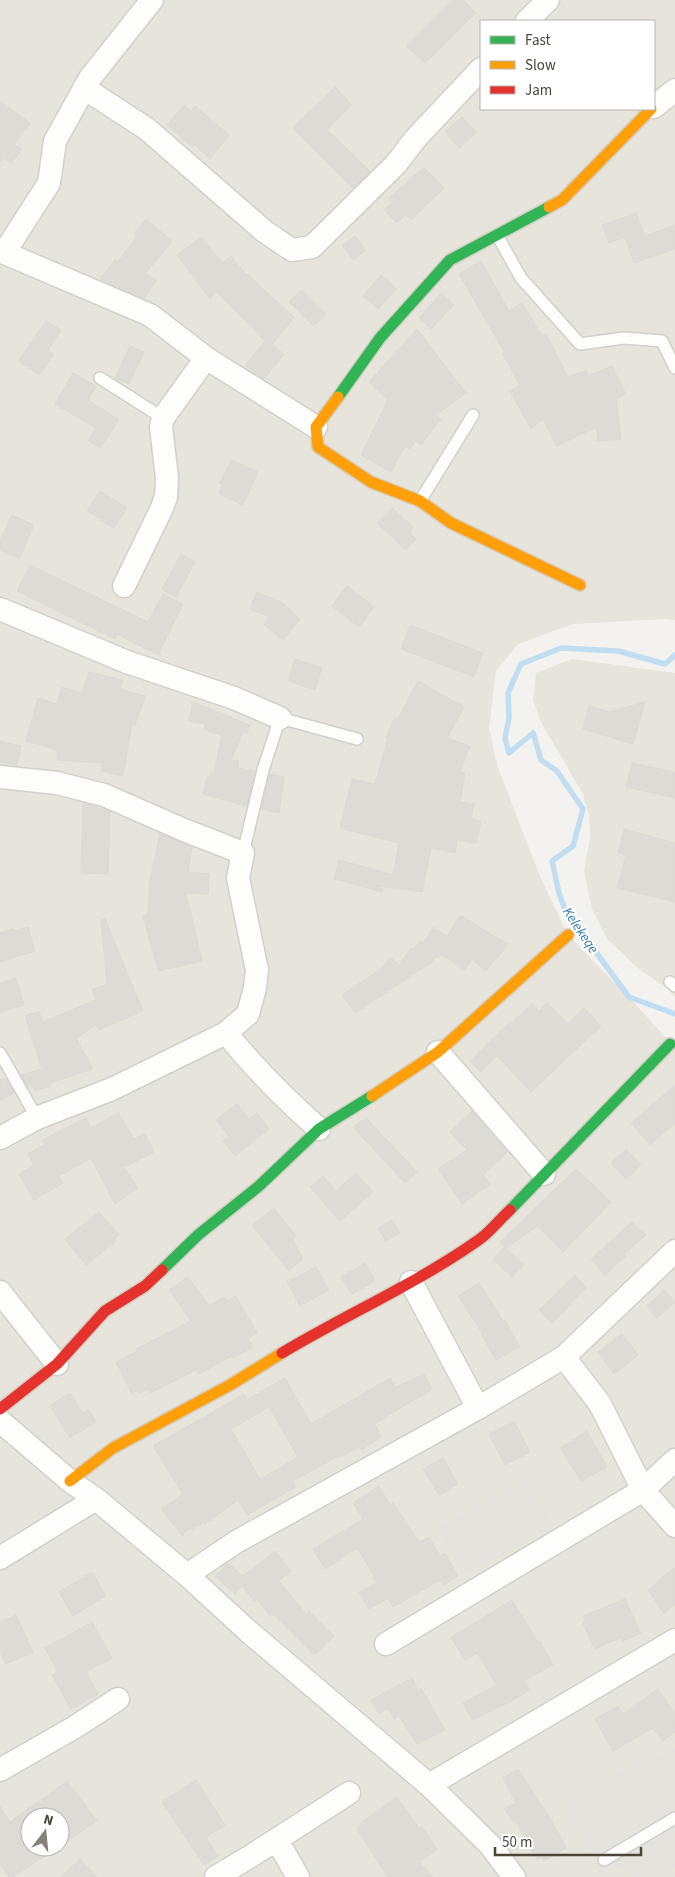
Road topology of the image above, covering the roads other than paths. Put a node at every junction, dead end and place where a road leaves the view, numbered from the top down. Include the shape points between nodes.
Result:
1 (152, 0) edge
2 (548, 0) edge
3 (528, 20) edge
4 (480, 70) edge
5 (84, 88) junction
6 (675, 90) edge
7 (655, 106) edge
8 (650, 110) edge
9 (497, 235) junction
10 (2, 252) edge
11 (206, 358) junction
12 (675, 368) edge
13 (100, 378) dead end
14 (473, 415) dead end
15 (163, 418) junction
16 (316, 426) junction
17 (420, 501) junction
18 (580, 585) dead end
19 (124, 586) dead end
20 (0, 609) edge
21 (280, 718) junction
22 (357, 739) dead end
23 (0, 776) edge
24 (242, 852) junction
25 (568, 935) dead end
26 (226, 1033) junction
27 (670, 1044) dead end
28 (438, 1052) junction
29 (0, 1053) edge
30 (37, 1118) junction
31 (319, 1129) junction
32 (0, 1138) edge
33 (544, 1174) junction
34 (675, 1251) edge
35 (412, 1282) junction
36 (0, 1292) edge
37 (564, 1357) junction
38 (58, 1364) junction
39 (478, 1408) junction
40 (0, 1409) edge
41 (0, 1421) edge
42 (675, 1460) edge
43 (70, 1481) junction
44 (643, 1490) junction
45 (96, 1499) junction
46 (675, 1526) edge
47 (0, 1558) edge
48 (187, 1575) junction
49 (675, 1640) edge
50 (386, 1644) dead end
51 (118, 1698) dead end
52 (0, 1770) edge
53 (429, 1785) junction
54 (349, 1793) dead end
55 (675, 1818) edge
56 (276, 1840) junction
57 (604, 1860) dead end
58 (216, 1877) edge
59 (298, 1877) edge
60 (514, 1877) edge

1 - 5 street
2 - 3 street
4 - 5 street via 396,164 312,247 292,250 264,231 147,129
5 - 10 street via 55,141 49,183
6 - 7 street
8 - 9 street via 562,200
9 - 12 lane via 521,278 580,344 624,338 662,342
9 - 16 street via 450,260 380,338
10 - 11 street via 150,315
11 - 15 street
11 - 16 street
13 - 15 lane
14 - 17 lane
15 - 19 street via 161,427 168,478 166,496
16 - 17 street via 318,447 371,482
17 - 18 street via 450,523
20 - 21 street via 119,659 234,698
21 - 22 lane
21 - 24 lane
23 - 24 street via 57,783 104,795
24 - 26 street via 238,878 257,970 248,1014
25 - 28 street
26 - 30 street via 112,1089
26 - 31 street via 253,1066
27 - 33 street
28 - 31 street
28 - 33 street
29 - 30 lane
30 - 32 street
31 - 38 street via 145,1286 104,1311
33 - 35 street via 481,1238
34 - 37 street
35 - 39 street
35 - 43 street via 113,1448
36 - 38 street
37 - 39 street
37 - 44 street via 600,1404
38 - 40 street
39 - 48 street via 236,1542
41 - 43 street
42 - 44 street
43 - 45 street
44 - 46 street
44 - 50 street
45 - 47 street
45 - 48 street
48 - 53 street
49 - 53 street
51 - 52 street
53 - 60 street via 490,1845
54 - 56 street
55 - 57 lane
56 - 58 street
56 - 59 street

